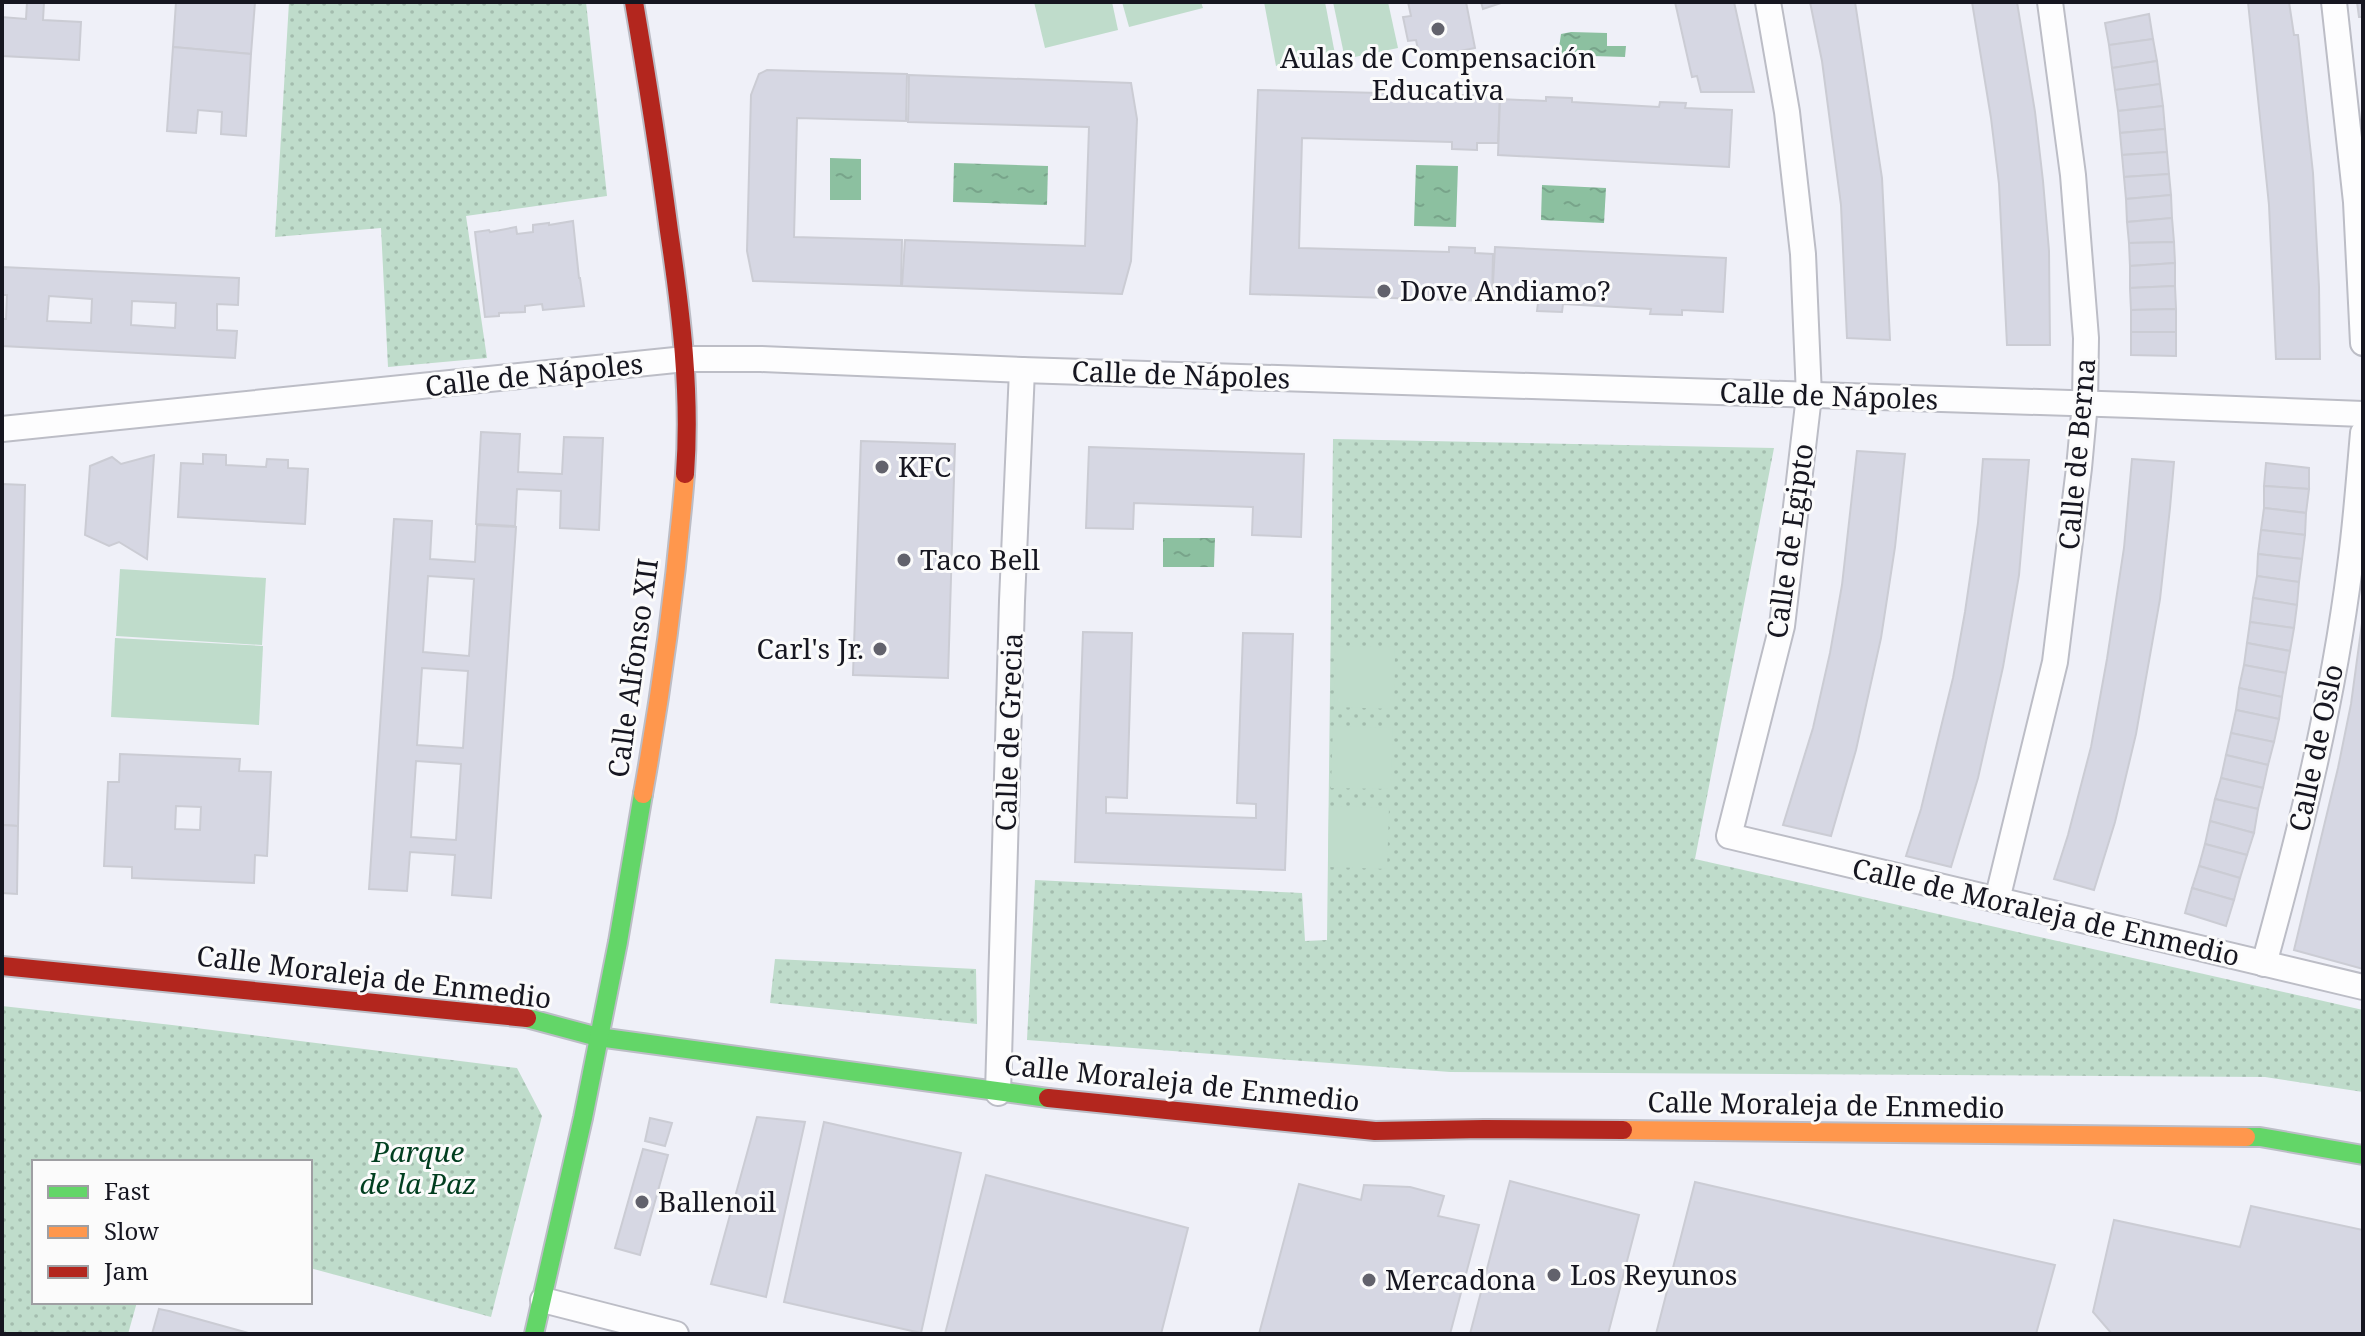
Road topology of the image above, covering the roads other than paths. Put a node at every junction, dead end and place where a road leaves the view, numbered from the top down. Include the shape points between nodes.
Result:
1 (634, 2) edge
2 (1768, 2) edge
3 (2050, 2) edge
4 (2334, 2) edge
5 (2363, 343) edge
6 (685, 359) junction
7 (1022, 370) junction
8 (1809, 396) junction
9 (2085, 403) junction
10 (2363, 414) edge
11 (2, 429) edge
12 (2363, 433) edge
13 (1729, 836) joint
14 (1997, 900) junction
15 (2264, 964) junction
16 (2, 966) edge
17 (2363, 987) edge
18 (598, 1037) junction
19 (998, 1093) junction
20 (2363, 1155) edge
21 (543, 1300) junction
22 (534, 1334) edge
23 (676, 1334) edge

1 - 6 street, Calle Alfonso XII
2 - 8 street, Calle de Egipto via 1803,254
3 - 9 street, Calle de Berna via 2073,175 2086,338
4 - 5 street via 2356,202
6 - 7 street, Calle de Nápoles
6 - 11 street, Calle de Nápoles
6 - 18 street, Calle Alfonso XII via 687,443 677,571 660,697
7 - 8 street, Calle de Nápoles
7 - 19 street, Calle de Grecia
8 - 9 street, Calle de Nápoles
8 - 13 street, Calle de Egipto via 1782,626
9 - 10 street, Calle de Nápoles
9 - 14 street, Calle de Berna via 2055,662
12 - 15 street, Calle de Oslo via 2350,566 2328,700 2300,833
13 - 14 street, Calle de Moraleja de Enmedio
14 - 15 street, Calle de Moraleja de Enmedio
15 - 17 street, Calle de Moraleja de Enmedio
16 - 18 street, Calle Moraleja de Enmedio via 521,1016
18 - 19 street, Calle Moraleja de Enmedio
18 - 21 street, Calle Alfonso XII
19 - 20 street, Calle Moraleja de Enmedio via 1375,1131 2260,1137
21 - 22 street, Calle Alfonso XII
21 - 23 street

